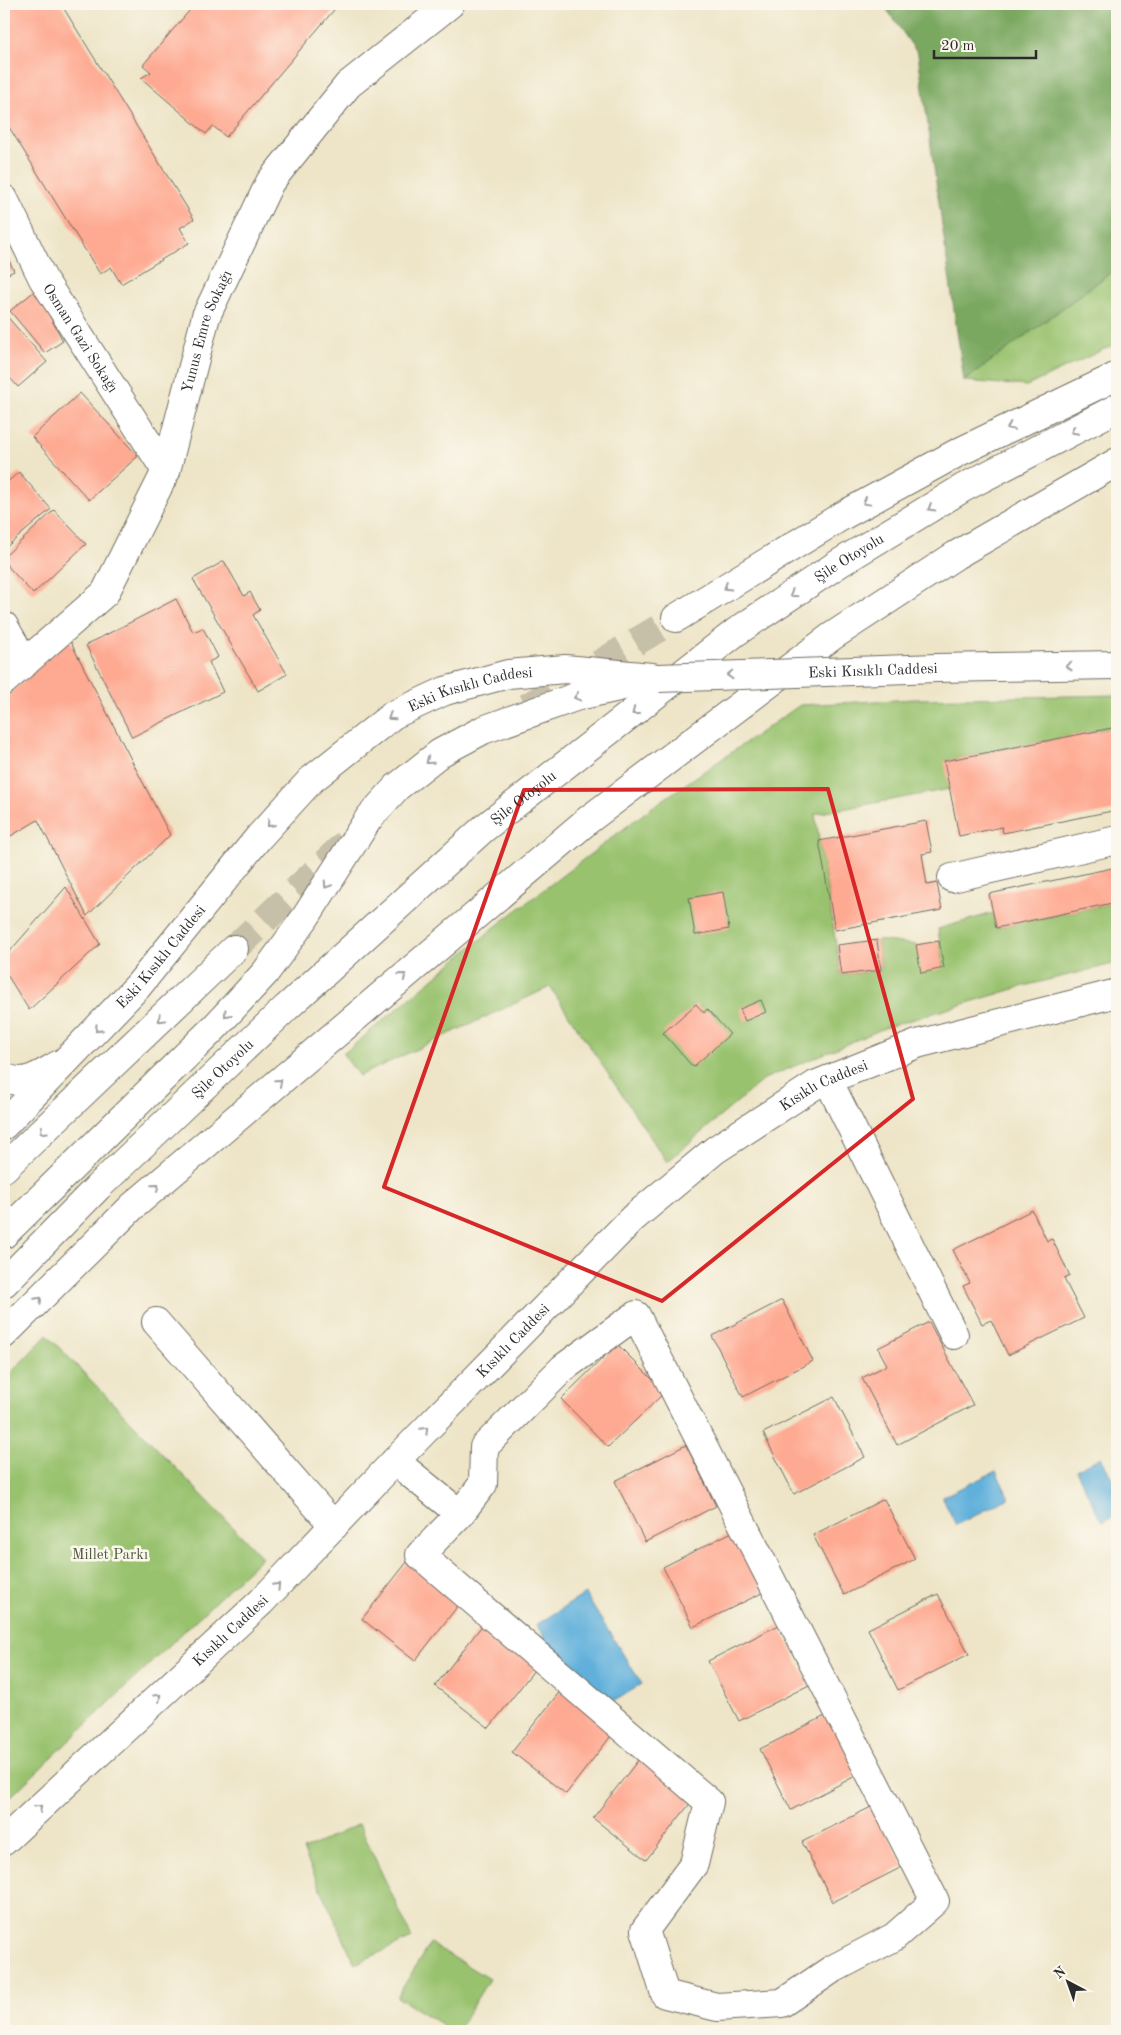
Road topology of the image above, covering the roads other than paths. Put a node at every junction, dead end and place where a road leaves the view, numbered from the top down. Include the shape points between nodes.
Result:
1 (450, 4) edge
2 (4, 199) edge
3 (1117, 376) edge
4 (1117, 408) edge
5 (1117, 462) edge
6 (166, 471) junction
7 (676, 618) tunnel mouth
8 (4, 626) edge
9 (25, 663) junction
10 (1117, 665) edge
11 (659, 678) junction
12 (4, 681) edge
13 (1117, 840) edge
14 (952, 878) dead end
15 (234, 949) tunnel mouth
16 (1117, 993) edge
17 (70, 1058) junction
18 (4, 1077) edge
19 (828, 1080) junction
20 (4, 1125) edge
21 (4, 1168) edge
22 (4, 1234) edge
23 (4, 1283) edge
24 (156, 1322) dead end
25 (4, 1334) edge
26 (954, 1335) dead end
27 (395, 1461) junction
28 (460, 1514) junction
29 (334, 1526) junction
30 (4, 1841) edge

1 - 6 main road, Yunus Emre Sokağı via 348,85 270,182 206,316
2 - 6 main road, Osman Gazi Sokağı via 43,279
3 -> 7 main road via 957,453 842,516
4 -> 23 main road, Şile Otoyolu via 963,488 838,564 736,632 483,829 286,1008 98,1187
25 -> 5 main road via 134,1206 588,820 831,637 956,555
6 - 9 main road, Yunus Emre Sokağı via 105,593
8 - 9 main road
9 - 12 main road, Yunus Emre Sokağı
10 -> 11 main road, Eski Kısıklı Caddesi, bridge
11 -> 17 main road, Eski Kısıklı Caddesi via 565,669 508,674 445,691 393,715 311,780 259,837 138,986
11 -> 22 main road via 578,696 483,730 440,753 397,787 369,818 305,918 265,973 215,1027
13 - 14 main road
15 -> 21 main road
16 - 19 main road, Kısıklı Caddesi via 916,1044
17 - 18 main road via 26,1082 14,1082
17 - 20 main road, Eski Kısıklı Caddesi
19 - 26 main road
27 -> 19 main road, Kısıklı Caddesi via 632,1219 715,1150 815,1085
24 - 29 main road
27 - 28 main road
27 - 29 main road, Kısıklı Caddesi
28 - 28 main road via 420,1555 709,1802 694,1864 645,1930 666,1994 717,2007 782,2003 831,1970 894,1937 935,1901 636,1315 563,1368 484,1447 483,1484
30 -> 29 main road, Kısıklı Caddesi via 262,1602

